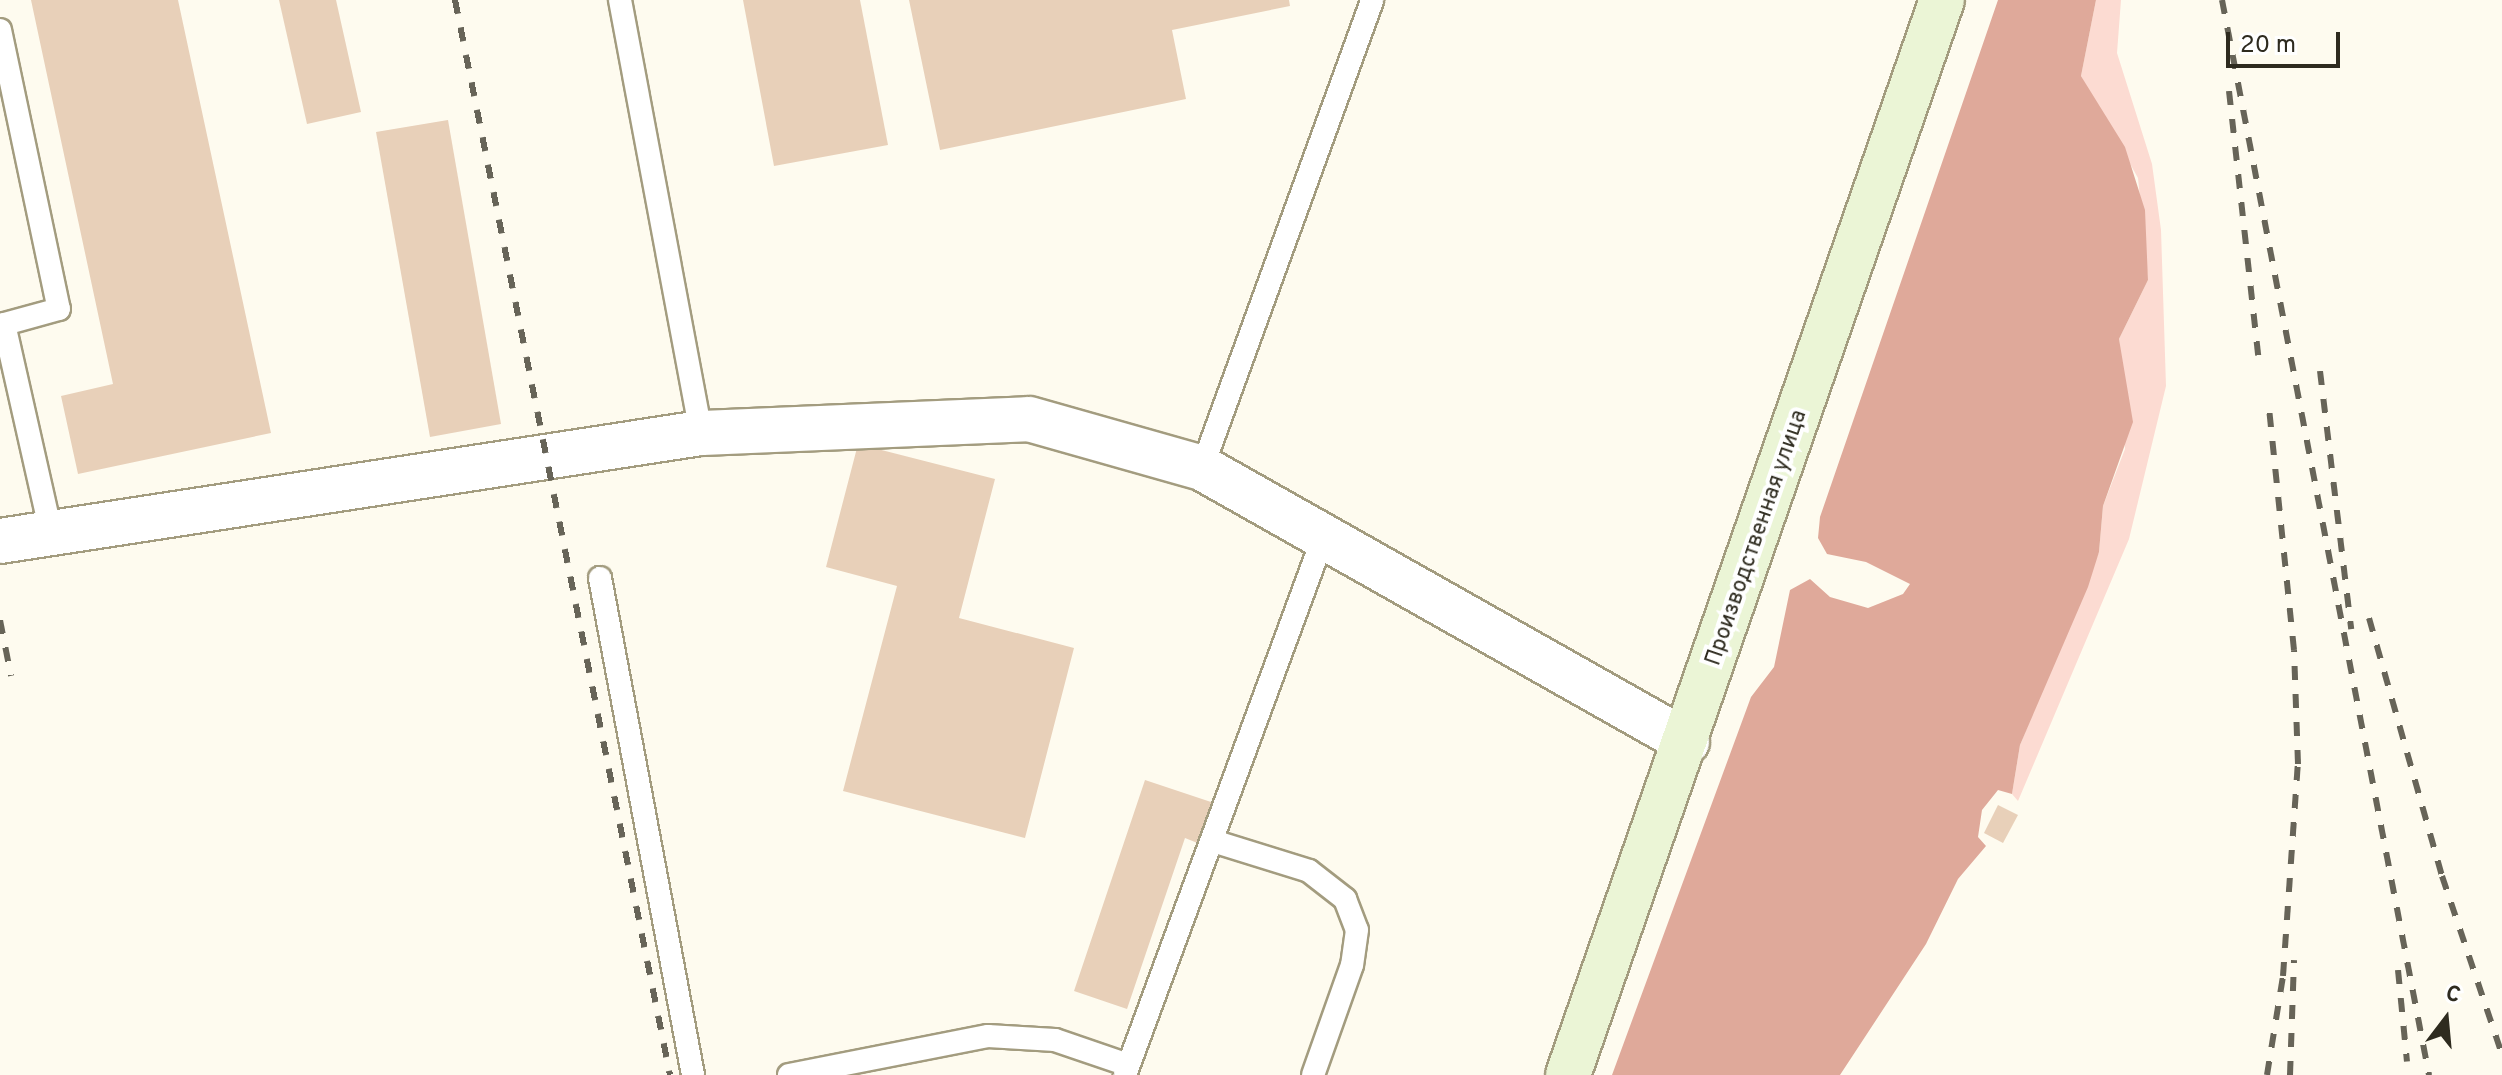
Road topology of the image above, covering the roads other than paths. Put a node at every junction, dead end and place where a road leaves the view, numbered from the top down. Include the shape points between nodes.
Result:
1 (620, 0) edge
2 (1372, 0) edge
3 (1942, 0) edge
4 (0, 30) edge
5 (701, 433) junction
6 (1202, 468) junction
7 (51, 533) junction
8 (1323, 538) junction
9 (0, 541) edge
10 (600, 578) dead end
11 (1687, 742) junction
12 (1216, 842) junction
13 (1127, 1070) edge
14 (693, 1075) edge
15 (789, 1075) edge
16 (1313, 1075) edge
17 (1568, 1075) edge

1 - 5 lane
2 - 6 lane
3 - 11 main road, Производственная улица
4 - 7 lane via 59,309 4,324
5 - 6 street via 1029,419
5 - 7 street
6 - 8 street
7 - 9 street
8 - 11 street
8 - 12 lane
10 - 14 lane
11 - 17 main road, Производственная улица
12 - 13 lane
12 - 16 lane via 1309,871 1345,899 1357,930 1352,965
13 - 15 lane via 1055,1040 988,1036

